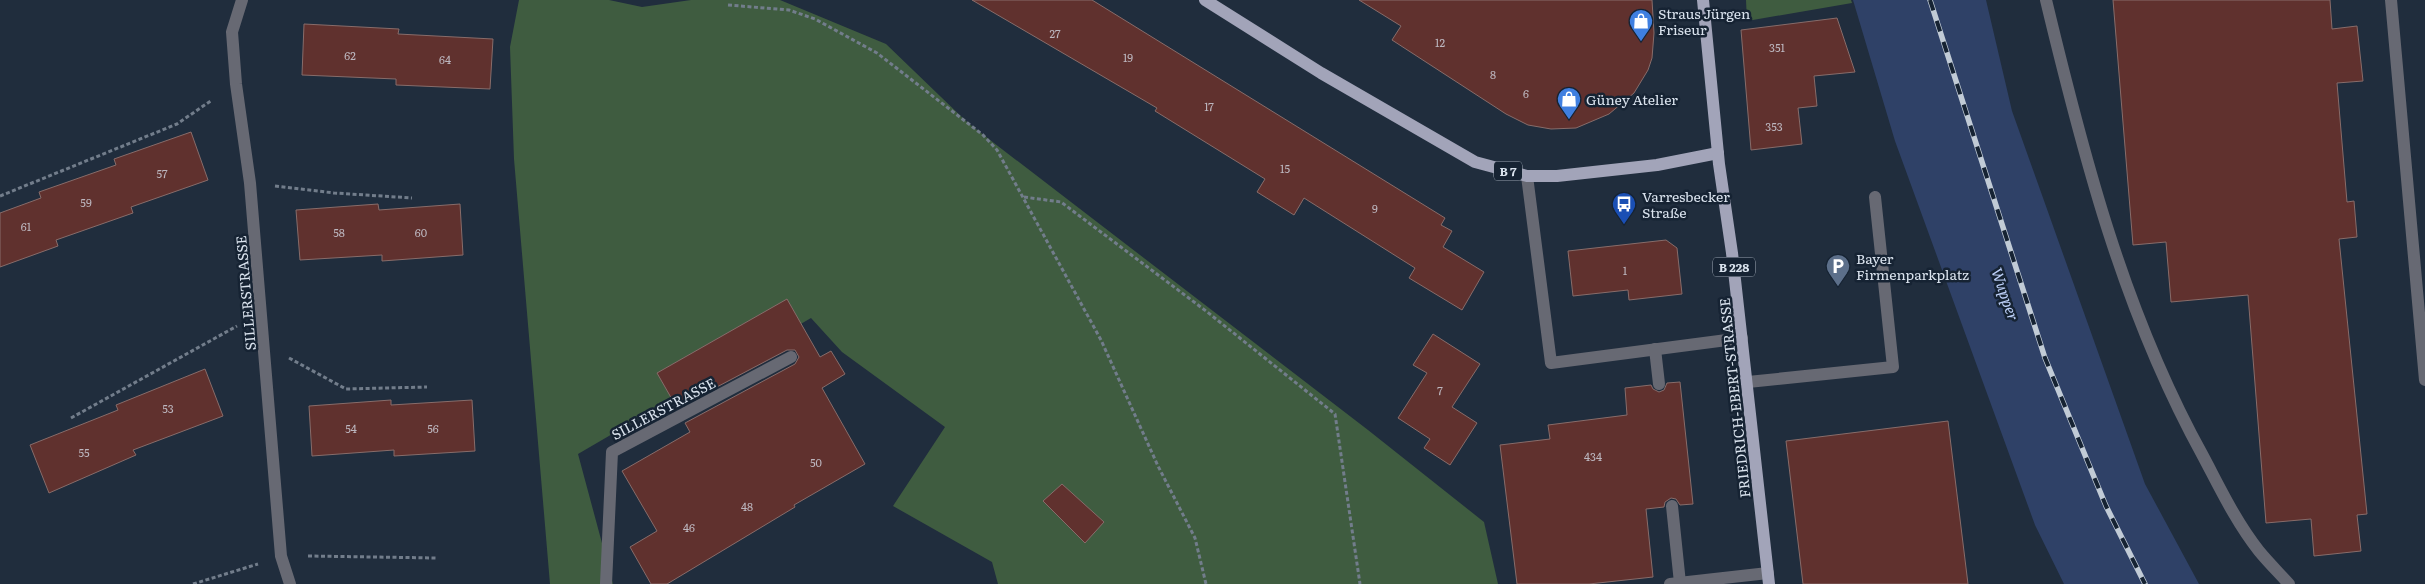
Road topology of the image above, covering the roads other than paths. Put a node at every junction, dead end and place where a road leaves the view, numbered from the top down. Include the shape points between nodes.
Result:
1 (242, 0) edge
2 (1205, 0) edge
3 (1702, 0) edge
4 (2046, 0) edge
5 (2391, 0) edge
6 (1718, 153) junction
7 (1527, 176) junction
8 (1875, 197) dead end
9 (1742, 338) junction
10 (1656, 349) junction
11 (791, 357) dead end
12 (2425, 380) edge
13 (1748, 382) junction
14 (1659, 384) dead end
15 (1672, 506) dead end
16 (1769, 578) edge
17 (1675, 583) edge
18 (290, 584) edge
19 (606, 584) edge
20 (2289, 584) edge

1 - 18 street, SILLERSTRASSE via 232,32 236,84 250,183 281,556
2 - 7 main road, B 7 via 1321,73 1475,162
3 - 6 main road, FRIEDRICH-EBERT-STRASSE
4 - 20 street via 2077,128 2132,303 2177,409 2235,515 2258,550
5 - 12 street
6 - 7 main road, B 7 via 1648,166
6 - 9 main road, FRIEDRICH-EBERT-STRASSE / B 228
7 - 10 street via 1551,363
8 - 13 street via 1893,367
9 - 10 street
9 - 13 main road, FRIEDRICH-EBERT-STRASSE / B 228
10 - 14 street
11 - 19 street, SILLERSTRASSE via 612,452
13 - 16 main road, FRIEDRICH-EBERT-STRASSE / B 228
15 - 17 street
16 - 17 street

